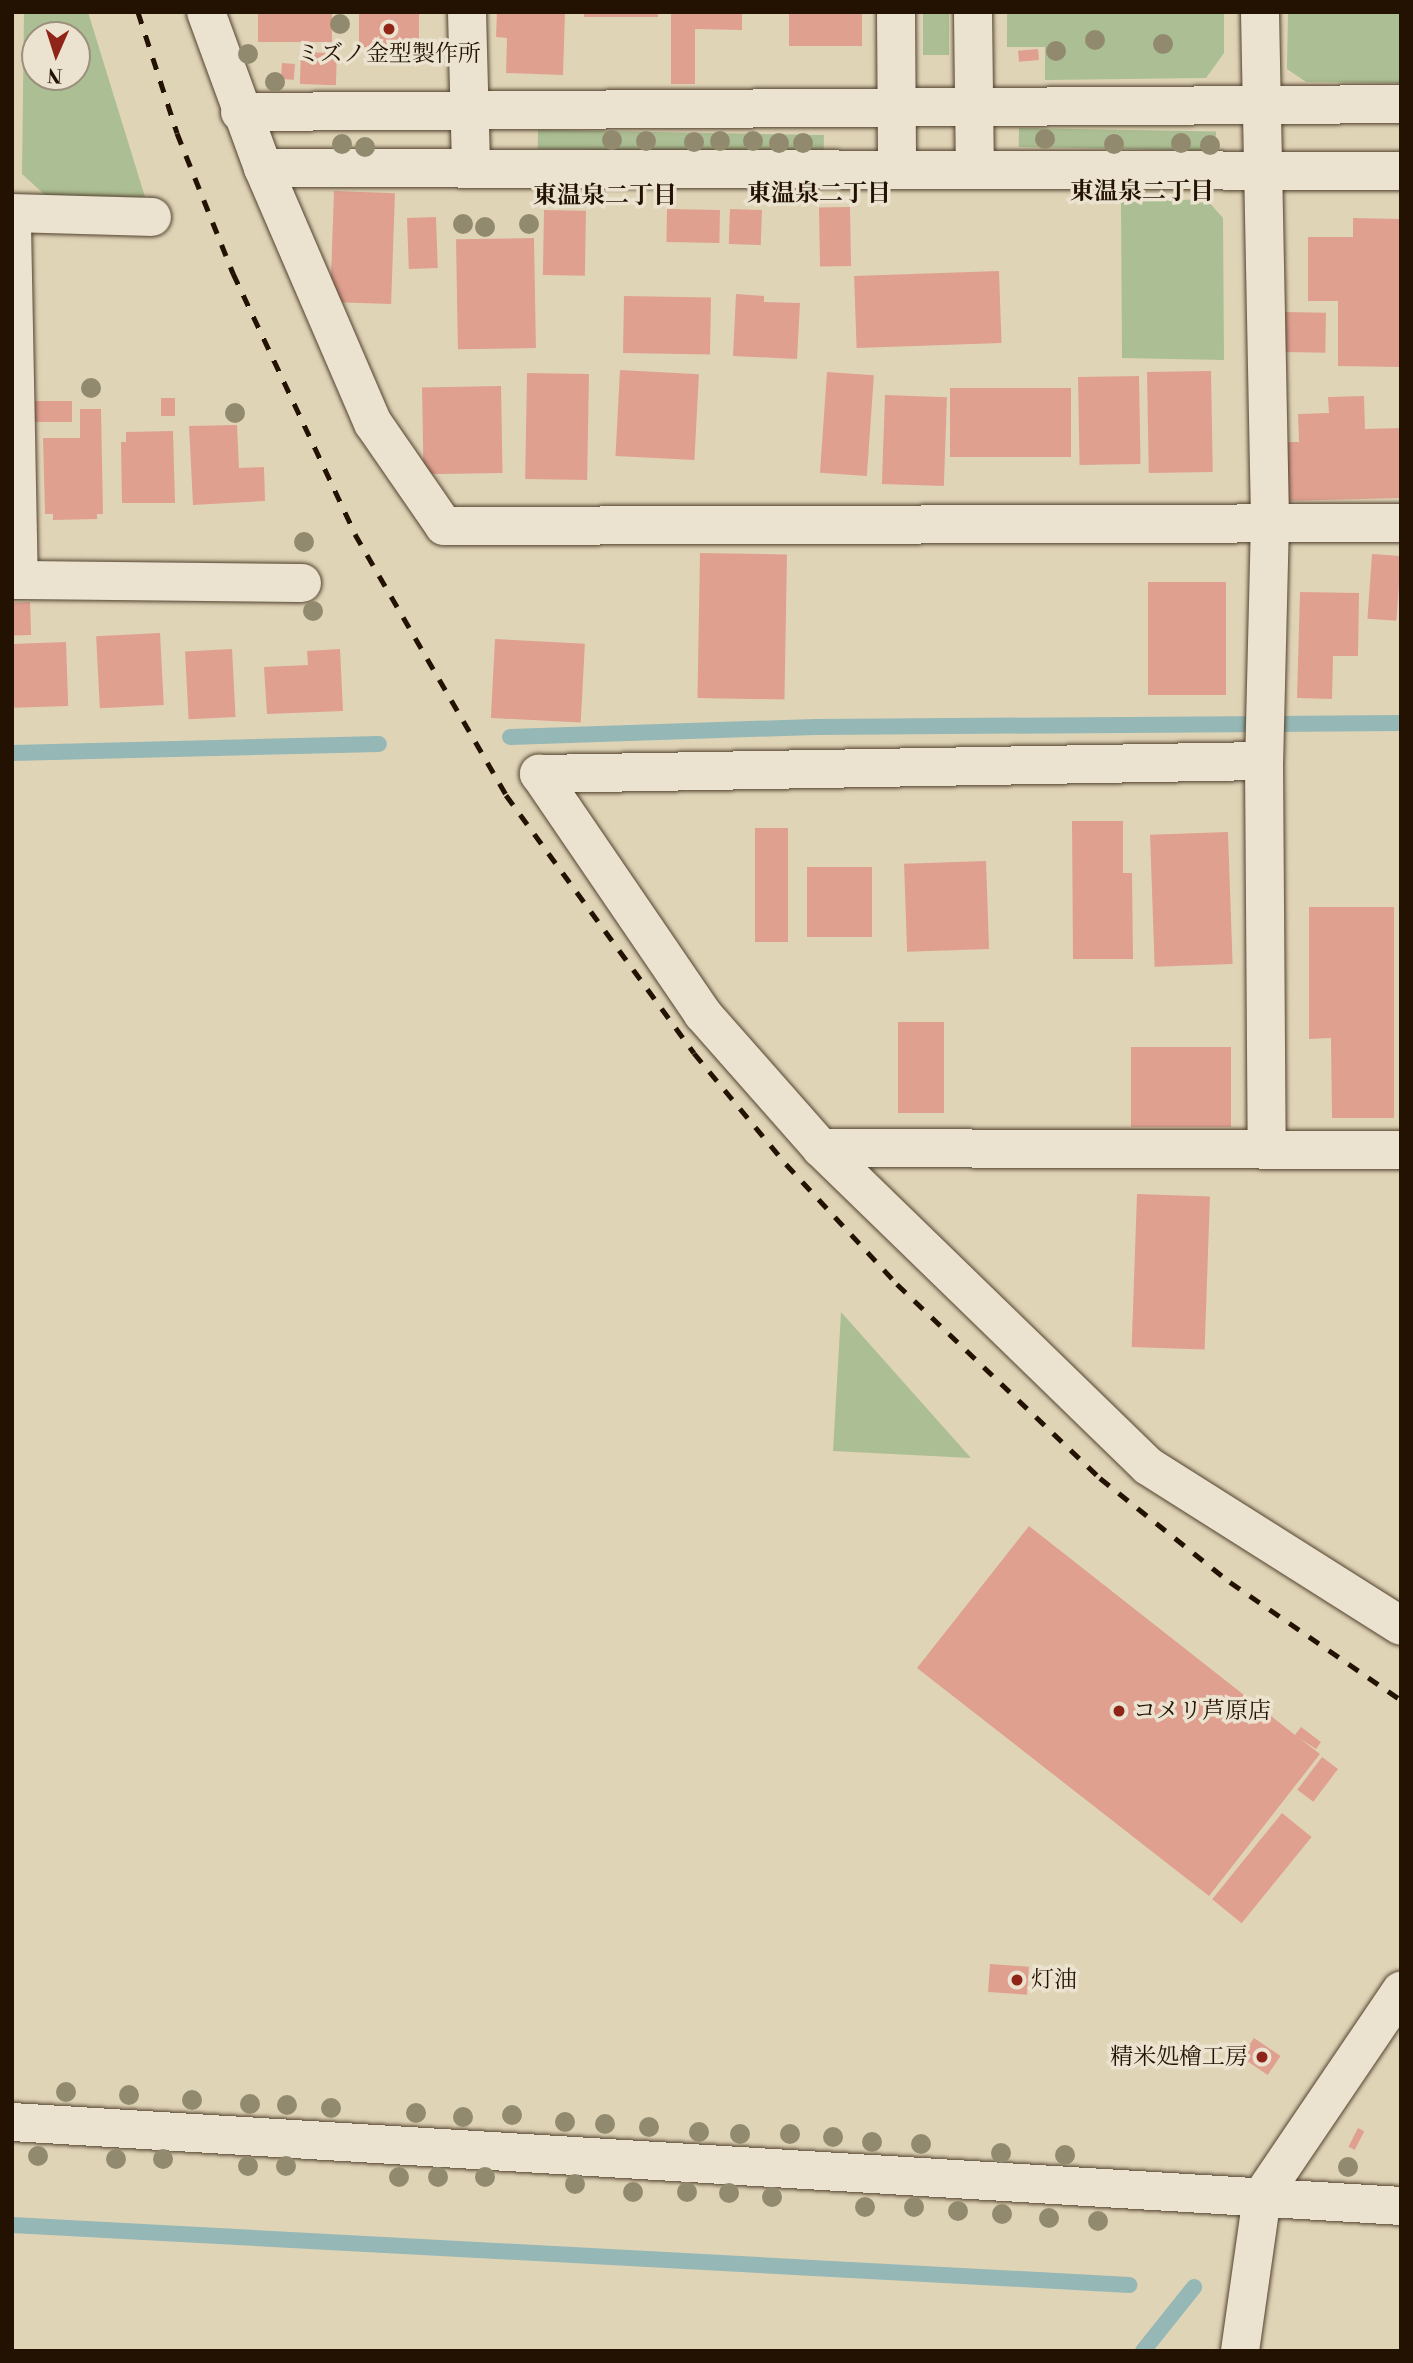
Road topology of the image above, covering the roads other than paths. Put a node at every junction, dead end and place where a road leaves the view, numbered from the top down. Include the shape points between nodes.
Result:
1 (206, 12) edge
2 (467, 12) edge
3 (896, 12) edge
4 (973, 12) edge
5 (1260, 12) edge
6 (1401, 104) edge
7 (1262, 105) junction
8 (896, 107) junction
9 (973, 107) junction
10 (468, 110) junction
11 (240, 112) junction
12 (263, 168) junction
13 (471, 169) junction
14 (897, 170) junction
15 (975, 170) junction
16 (1262, 171) junction
17 (1401, 172) edge
18 (12, 213) edge
19 (152, 217) dead end
20 (12, 225) edge
21 (1270, 521) junction
22 (1401, 523) edge
23 (16, 580) edge
24 (302, 583) dead end
25 (1264, 754) junction
26 (821, 1149) junction
27 (1267, 1150) junction
28 (1401, 1150) edge
29 (1401, 1626) edge
30 (1401, 1992) edge
31 (12, 2122) edge
32 (1262, 2196) junction
33 (1401, 2206) edge
34 (1240, 2351) edge

1 - 11 street
2 - 10 street
3 - 8 street
4 - 9 street
5 - 7 street
6 - 7 street
7 - 9 street
7 - 16 street
8 - 9 street
8 - 10 street
8 - 14 street
9 - 15 street
10 - 11 street
10 - 13 street
11 - 12 street
12 - 13 street
12 - 21 street via 373,423 444,526
13 - 14 street
14 - 15 street
15 - 16 street
16 - 17 street
16 - 21 street
18 - 19 street
20 - 23 street
21 - 22 street
21 - 25 street
23 - 24 street
25 - 26 street via 539,774 703,1014
25 - 27 street
26 - 27 street
26 - 29 street via 1148,1466
27 - 28 street
30 - 32 street
31 - 32 street
32 - 33 street
32 - 34 street

